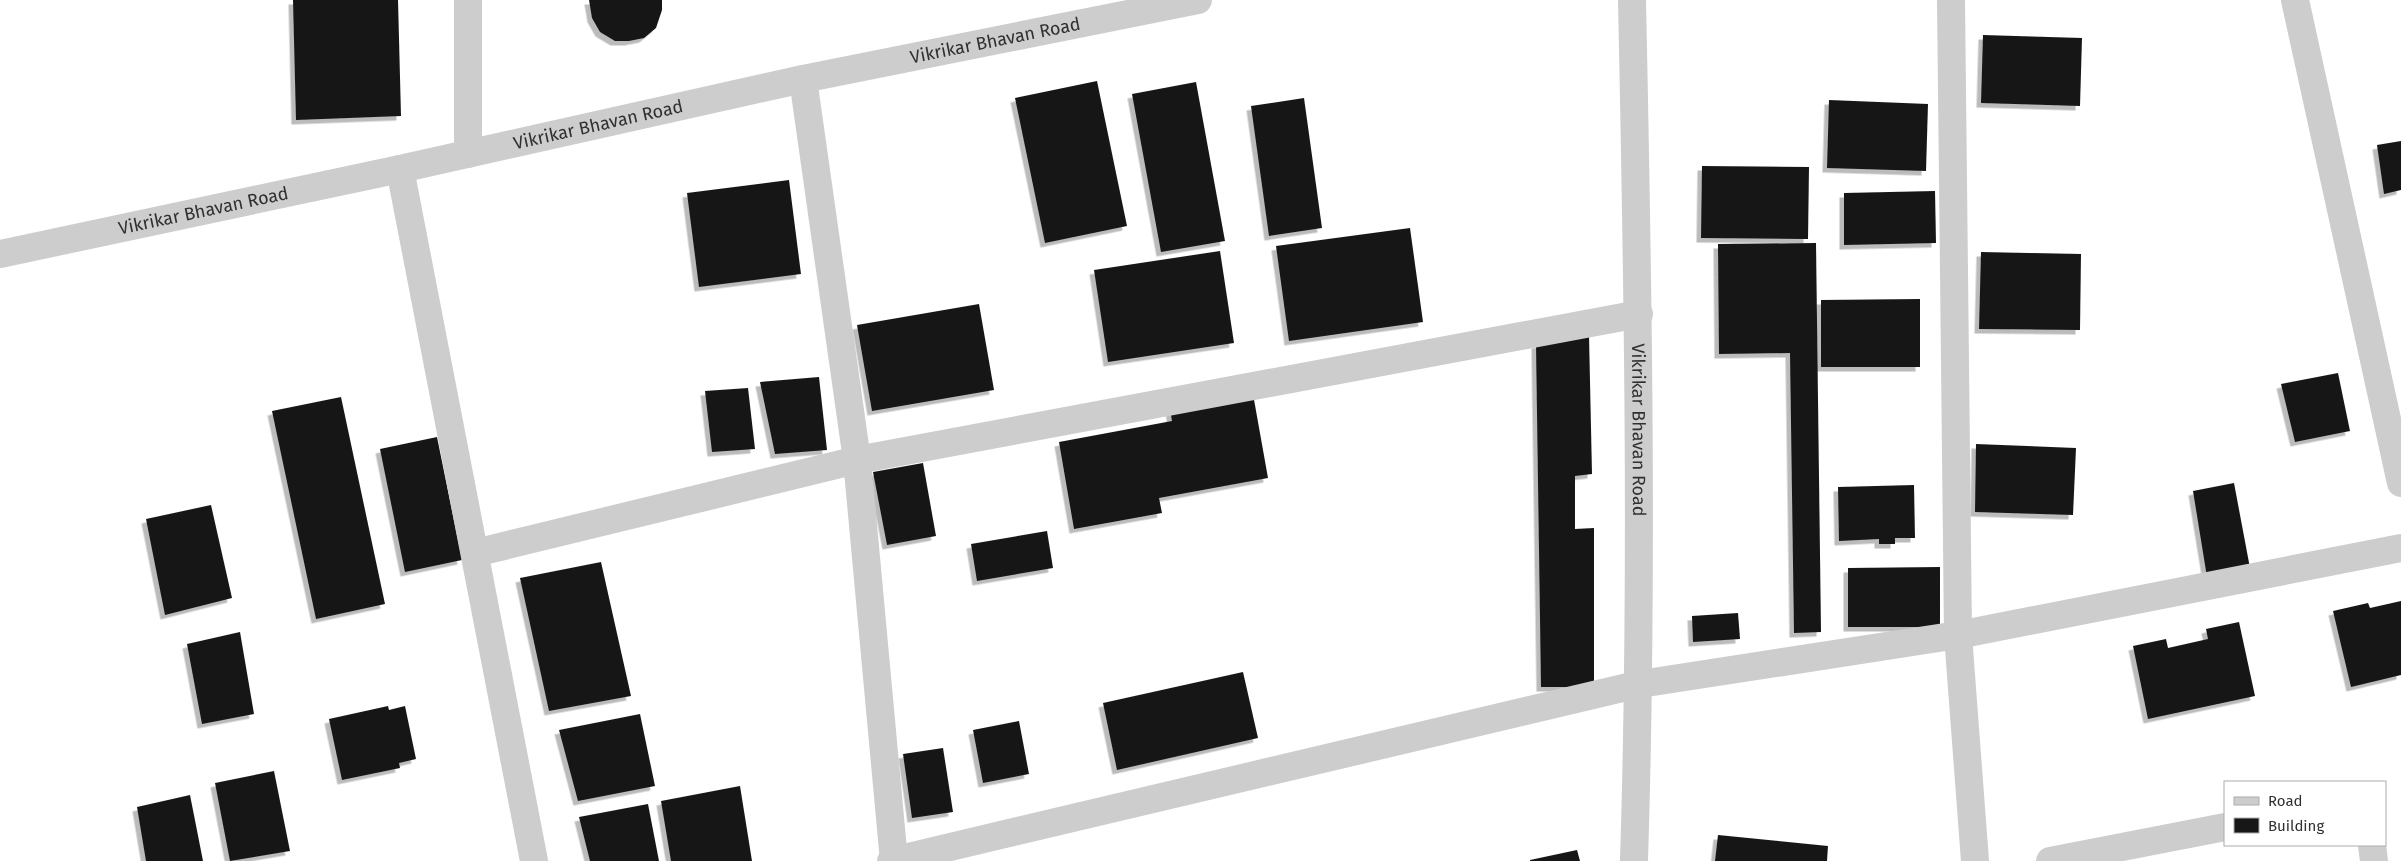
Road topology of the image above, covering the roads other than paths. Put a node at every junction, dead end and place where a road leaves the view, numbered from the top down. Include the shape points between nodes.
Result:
1 (468, 0) edge
2 (1198, 0) edge
3 (1632, 0) edge
4 (1951, 0) edge
5 (2295, 0) edge
6 (803, 79) junction
7 (468, 154) junction
8 (400, 169) junction
9 (0, 254) edge
10 (1639, 314) junction
11 (856, 460) junction
12 (2401, 483) edge
13 (2401, 548) edge
14 (475, 553) junction
15 (1958, 635) junction
16 (1640, 684) junction
17 (2224, 827) edge
18 (2372, 846) edge
19 (534, 861) edge
20 (892, 861) edge
21 (1634, 861) edge
22 (1975, 861) edge
23 (2050, 861) edge
24 (2374, 861) edge

1 - 7 street
2 - 6 street, Vikrikar Bhavan Road
3 - 10 street, Vikrikar Bhavan Road
4 - 15 street
5 - 12 street
6 - 7 street, Vikrikar Bhavan Road
6 - 11 street
7 - 8 street, Vikrikar Bhavan Road
8 - 9 street, Vikrikar Bhavan Road
8 - 14 street
10 - 11 street
10 - 16 street, Vikrikar Bhavan Road
11 - 14 street
11 - 20 street
13 - 15 street
14 - 19 street
15 - 16 street
15 - 22 street
16 - 20 street
16 - 21 street, Vikrikar Bhavan Road
17 - 23 street
18 - 24 street

